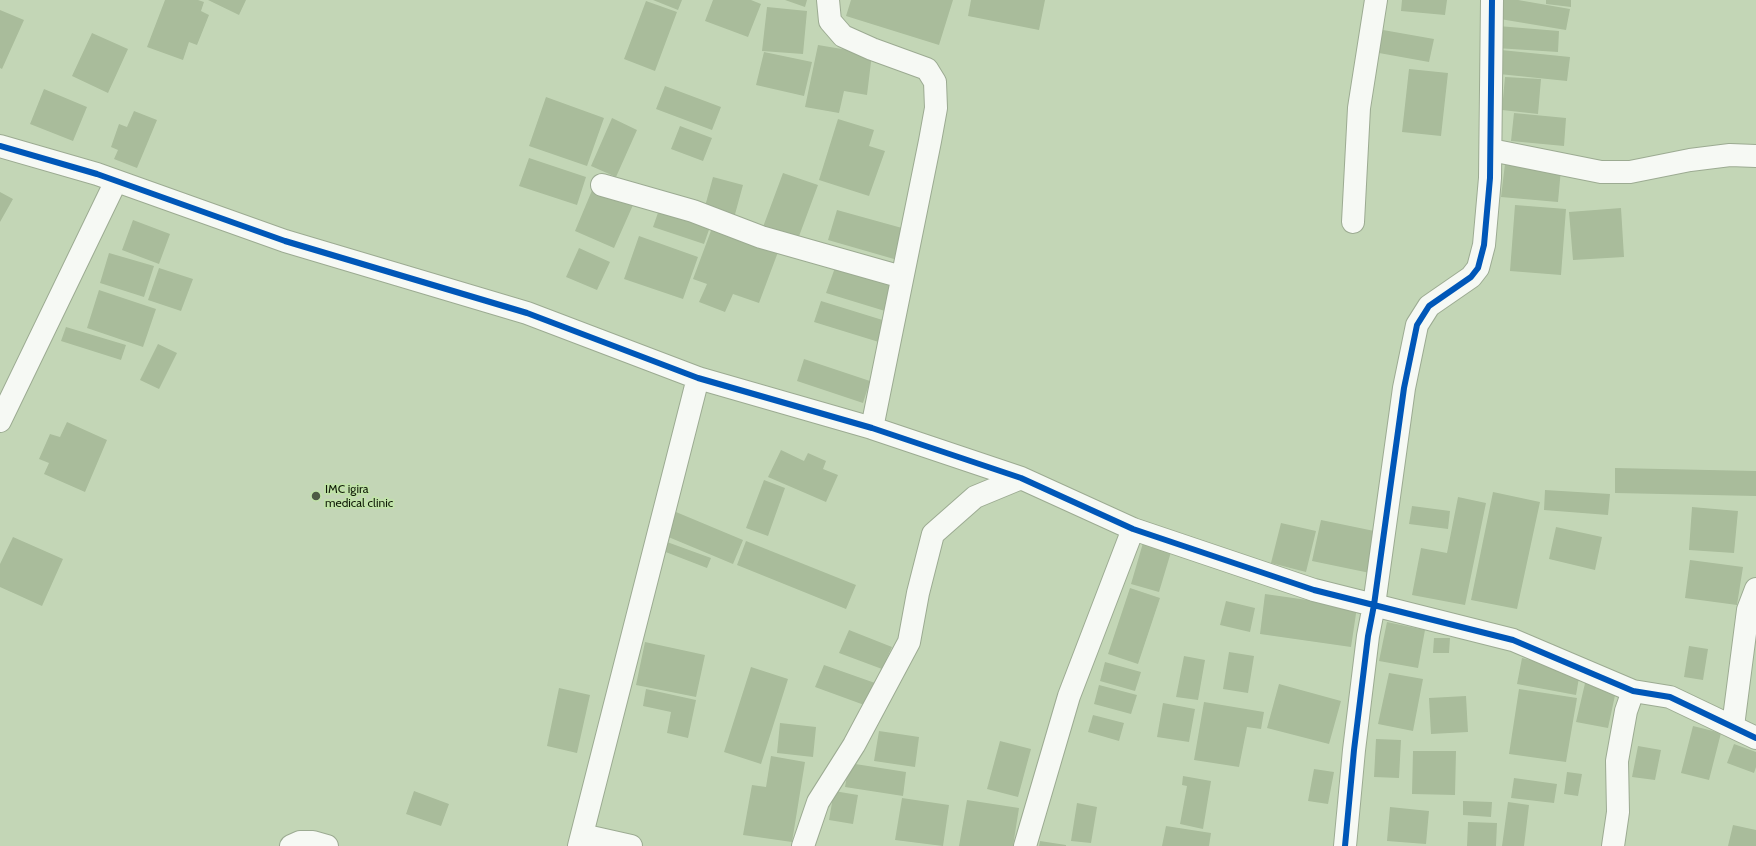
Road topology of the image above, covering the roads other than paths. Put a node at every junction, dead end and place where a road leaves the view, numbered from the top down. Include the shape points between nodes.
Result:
1 (828, 0) edge
2 (1376, 0) edge
3 (1492, 0) edge
4 (0, 146) edge
5 (1490, 150) junction
6 (1756, 156) edge
7 (116, 181) junction
8 (602, 185) dead end
9 (1353, 222) dead end
10 (902, 277) junction
11 (698, 378) junction
12 (0, 421) edge
13 (872, 428) junction
14 (1021, 478) junction
15 (1133, 529) junction
16 (1756, 589) edge
17 (1374, 605) junction
18 (1633, 691) junction
19 (1733, 726) junction
20 (1756, 738) edge
21 (580, 840) edge
22 (291, 846) edge
23 (327, 846) edge
24 (631, 846) edge
25 (803, 846) edge
26 (1025, 846) edge
27 (1345, 846) edge
28 (1613, 846) edge

1 - 10 street via 830,21 843,36 927,69 936,82 936,108
2 - 9 street via 1359,108
3 - 5 street
4 - 7 street
5 - 6 street via 1601,172 1630,172 1730,155
5 - 17 street via 1484,245 1478,268 1471,277 1429,306 1417,325 1404,388
7 - 11 street via 286,241 527,313
7 - 12 street
8 - 10 street via 692,211 761,237
10 - 13 street
11 - 13 street
11 - 21 street
13 - 14 street
14 - 15 street
14 - 25 street via 975,497 933,534 909,642 854,745 818,802
15 - 17 street via 1314,590
15 - 26 street via 1069,696
16 - 19 street via 1748,610
17 - 18 street via 1513,640
17 - 27 street via 1355,735
18 - 19 street via 1670,697
18 - 28 street via 1626,711 1618,761 1618,812
19 - 20 street
21 - 24 street
22 - 23 street via 300,842

